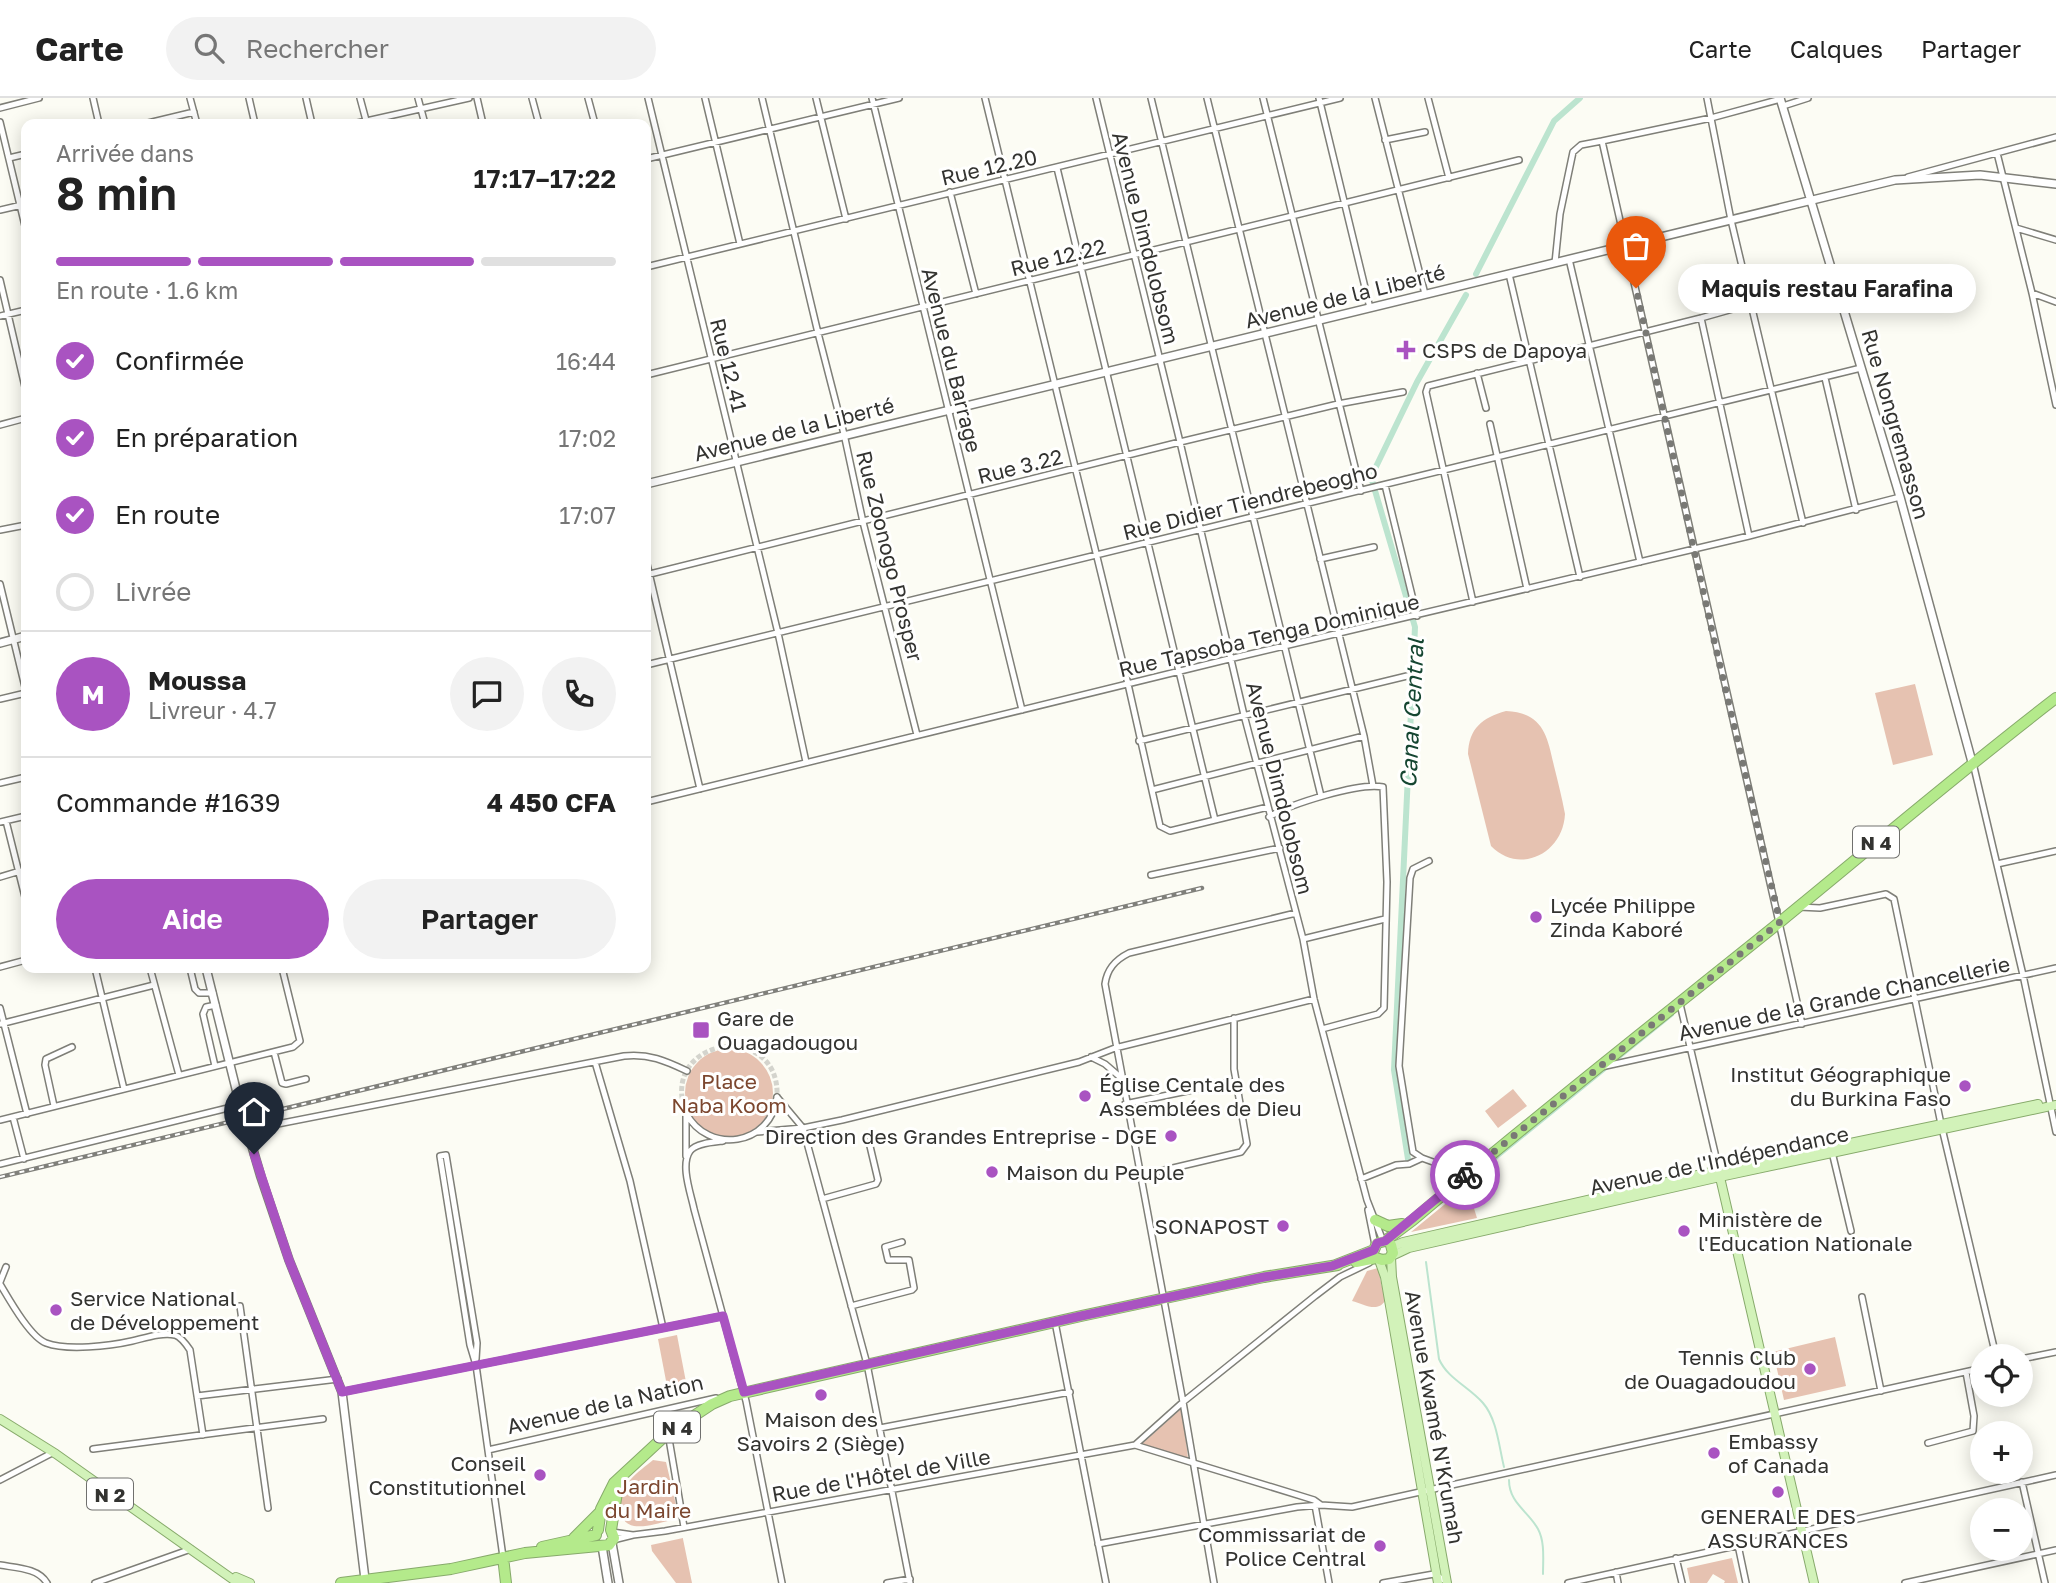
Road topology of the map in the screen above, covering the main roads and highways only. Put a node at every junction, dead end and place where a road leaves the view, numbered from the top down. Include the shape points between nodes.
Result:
1 (1781, 101) edge
2 (2056, 184) edge
3 (1811, 200) junction
4 (651, 483) edge
5 (21, 638) edge
6 (0, 643) edge
7 (2056, 698) edge
8 (1972, 762) junction
9 (207, 973) edge
10 (2053, 1103) edge
11 (1719, 1174) junction
12 (1375, 1220) road end
13 (1409, 1221) junction
14 (1383, 1251) junction
15 (0, 1419) edge
16 (621, 1476) junction
17 (600, 1512) junction
18 (606, 1538) junction
19 (574, 1539) junction
20 (525, 1553) junction
21 (503, 1557) junction
22 (220, 1570) junction
23 (1443, 1581) edge
24 (366, 1582) edge
25 (238, 1583) edge
26 (250, 1583) edge
27 (341, 1583) edge
28 (506, 1583) edge
29 (608, 1583) edge
30 (619, 1583) edge
31 (1814, 1583) edge

1 - 3 main road, Rue Nongremasson
2 - 3 main road, Avenue de la Liberté via 1960,175 1895,180
3 - 4 main road, Avenue de la Liberté
3 - 8 main road, Rue Nongremasson via 1900,497
5 - 6 main road
7 - 8 highway, N 4
8 - 13 highway, N 4
9 - 24 main road via 247,1130 289,1260 342,1392
10 - 11 main road, Avenue de l'Indépendance
11 - 14 main road, Avenue de l'Indépendance
11 - 31 main road
12 - 13 highway via 1388,1226
13 - 14 highway, N 4
14 - 16 highway, N 4 via 1332,1266 1055,1322 730,1396 668,1433
14 - 23 main road, Avenue Kwamé N'Krumah
15 - 22 main road, N 2
16 - 17 highway, N 4
16 - 18 highway
17 - 18 highway
17 - 19 highway, N 4
18 - 19 highway
18 - 20 highway
18 - 29 main road
18 - 30 main road
19 - 20 highway
20 - 21 highway
21 - 24 highway
21 - 28 highway
22 - 25 main road, N 2
22 - 26 main road, N 2
24 - 27 highway

